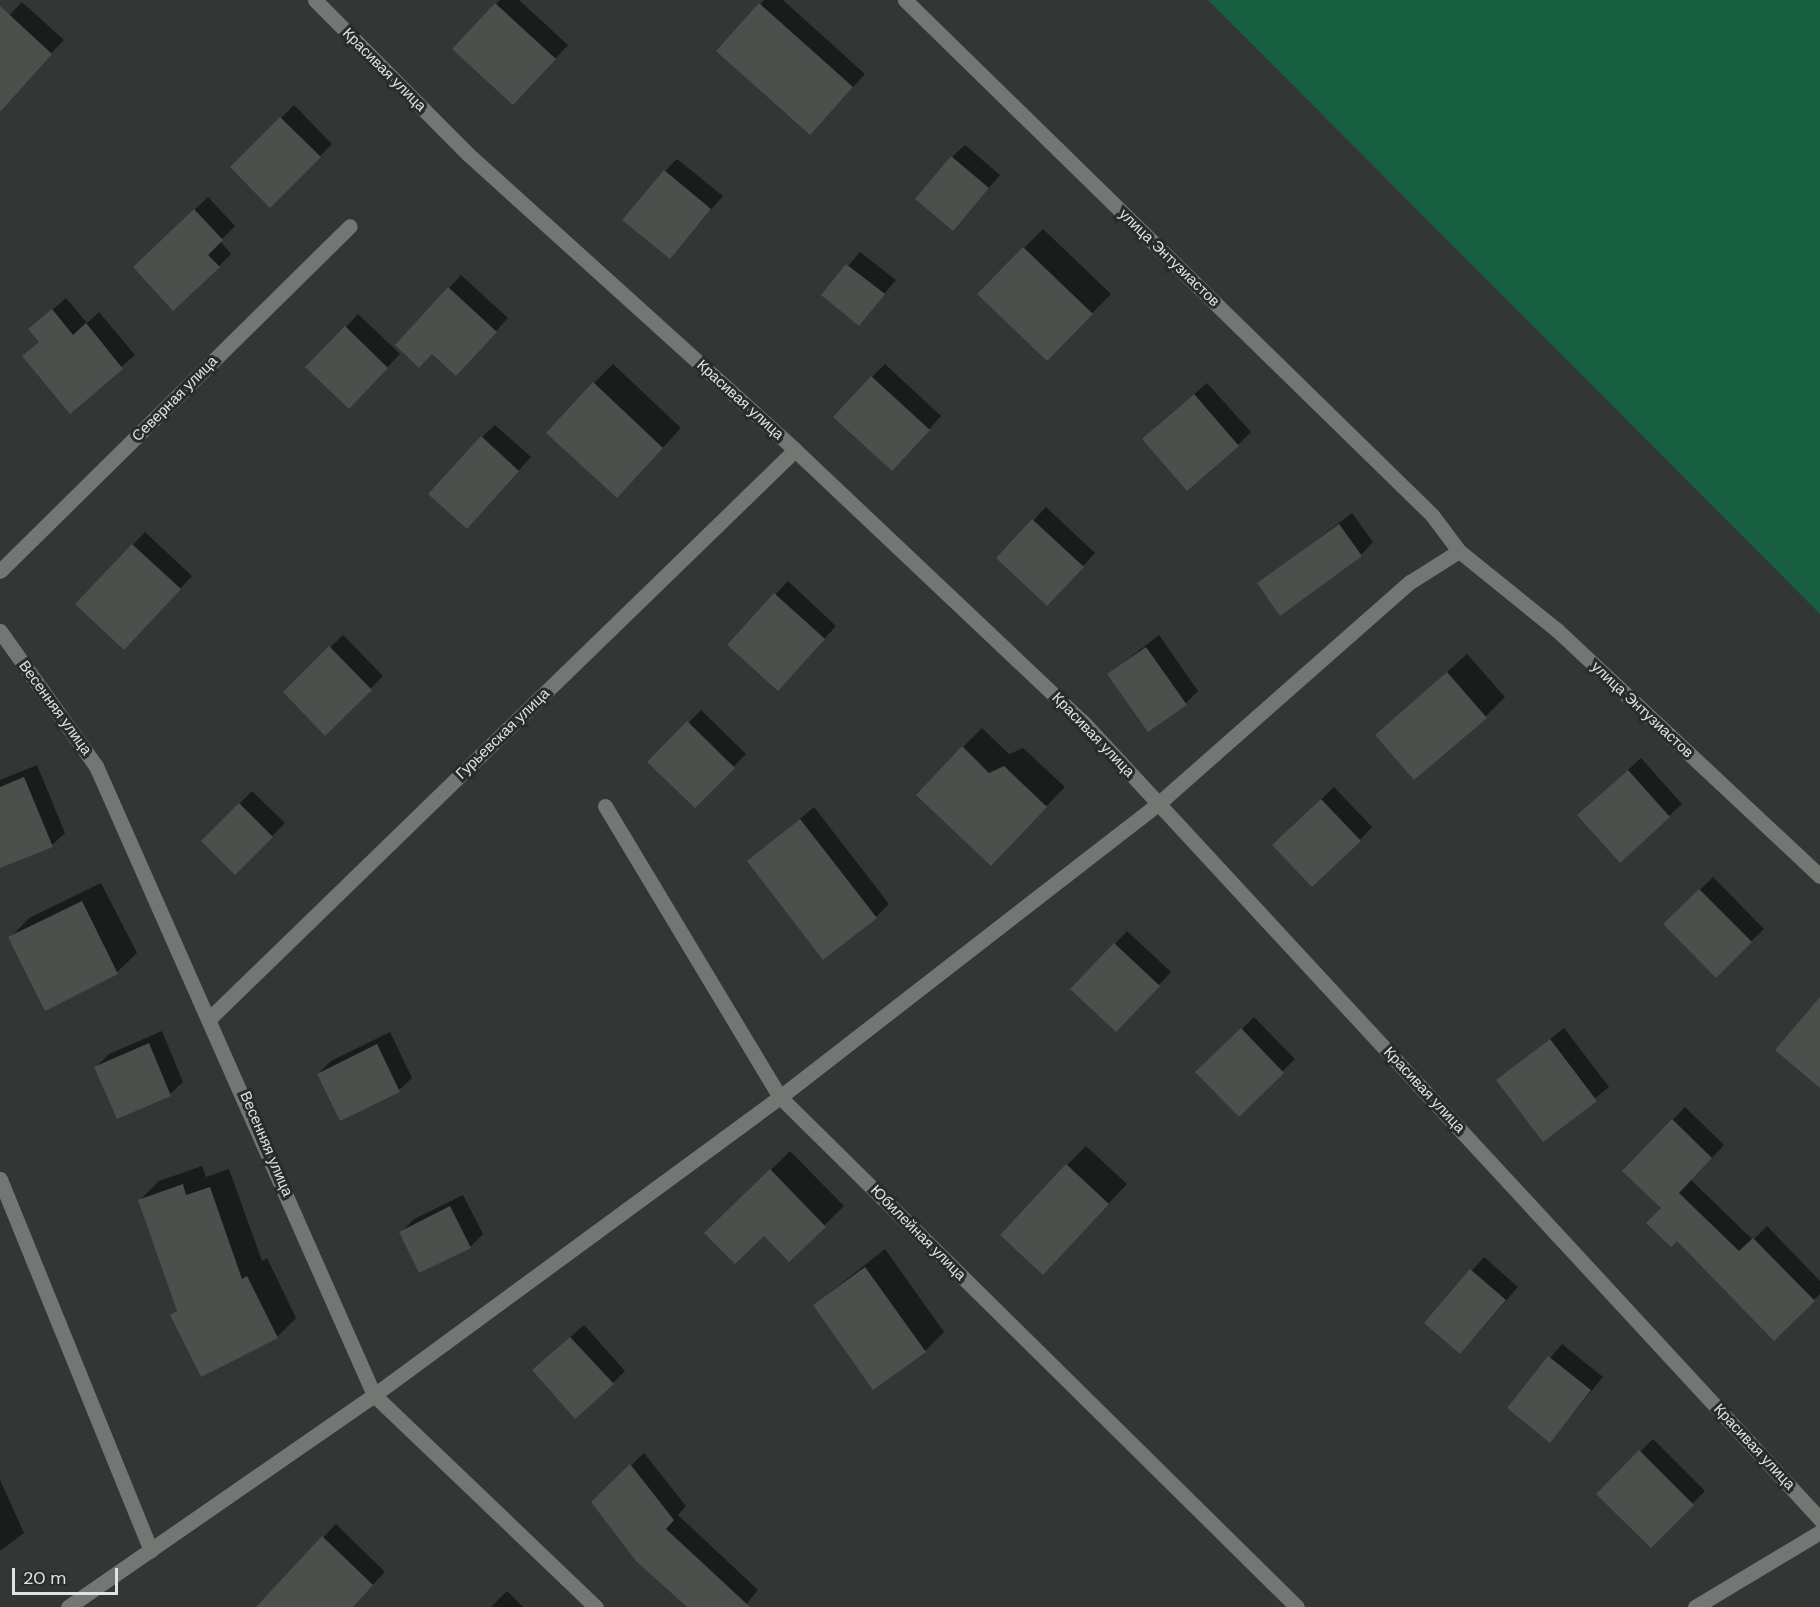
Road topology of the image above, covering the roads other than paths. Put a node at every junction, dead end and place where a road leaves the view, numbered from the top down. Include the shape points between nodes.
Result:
1 (315, 0) edge
2 (905, 0) edge
3 (350, 226) dead end
4 (795, 450) junction
5 (1459, 551) junction
6 (0, 571) edge
7 (0, 632) edge
8 (1159, 803) junction
9 (605, 806) dead end
10 (1820, 876) edge
11 (210, 1018) junction
12 (780, 1097) junction
13 (0, 1179) edge
14 (374, 1395) junction
15 (1820, 1520) edge
16 (1820, 1532) edge
17 (151, 1551) junction
18 (68, 1607) edge
19 (596, 1607) edge
20 (1297, 1607) edge
21 (1695, 1607) edge

1 - 4 street, Красивая улица via 469,155
2 - 5 street, улица Энтузиастов via 1432,515
3 - 6 street, Северная улица
4 - 8 street, Красивая улица via 1083,722
4 - 11 street, Гурьевская улица
5 - 8 street via 1410,582
5 - 10 street, улица Энтузиастов via 1557,630
7 - 11 street, Весенняя улица via 96,766
8 - 12 street
8 - 15 street, Красивая улица
9 - 12 street, Юбилейная улица
11 - 14 street, Весенняя улица
12 - 14 street
12 - 20 street, Юбилейная улица
13 - 17 street
14 - 17 street
14 - 19 street, Весенняя улица
16 - 21 street
17 - 18 street

